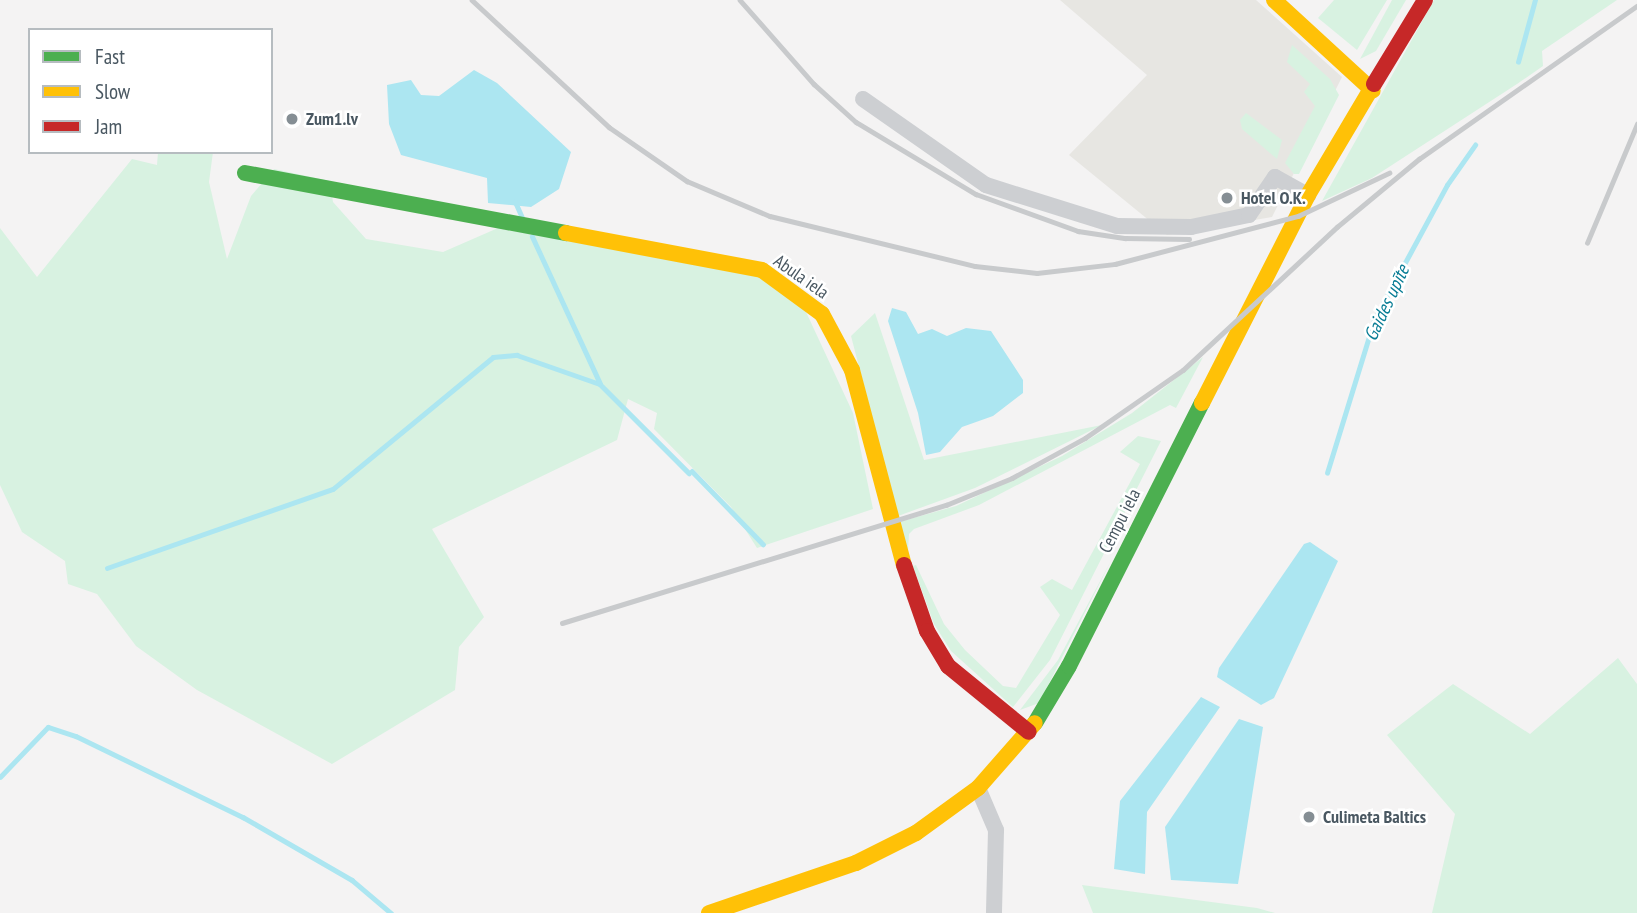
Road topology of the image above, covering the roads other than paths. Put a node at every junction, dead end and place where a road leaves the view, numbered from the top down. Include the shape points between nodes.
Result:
1 (1274, 0) edge
2 (1426, 0) edge
3 (1373, 91) junction
4 (863, 99) dead end
5 (245, 173) dead end
6 (1308, 195) junction
7 (1029, 733) junction
8 (978, 788) junction
9 (709, 913) edge
10 (995, 913) edge

1 - 3 main road
2 - 3 main road, Cempu iela
3 - 6 main road, Cempu iela
4 - 6 street via 986,185 1117,226 1191,227 1249,215 1275,177
5 - 7 main road, Abula iela via 762,270 822,314 852,370 911,592 927,631 948,666
6 - 7 main road, Cempu iela via 1069,666
7 - 8 main road, Cempu iela
8 - 9 main road, Cempu iela via 916,833 856,863
8 - 10 street via 996,830

